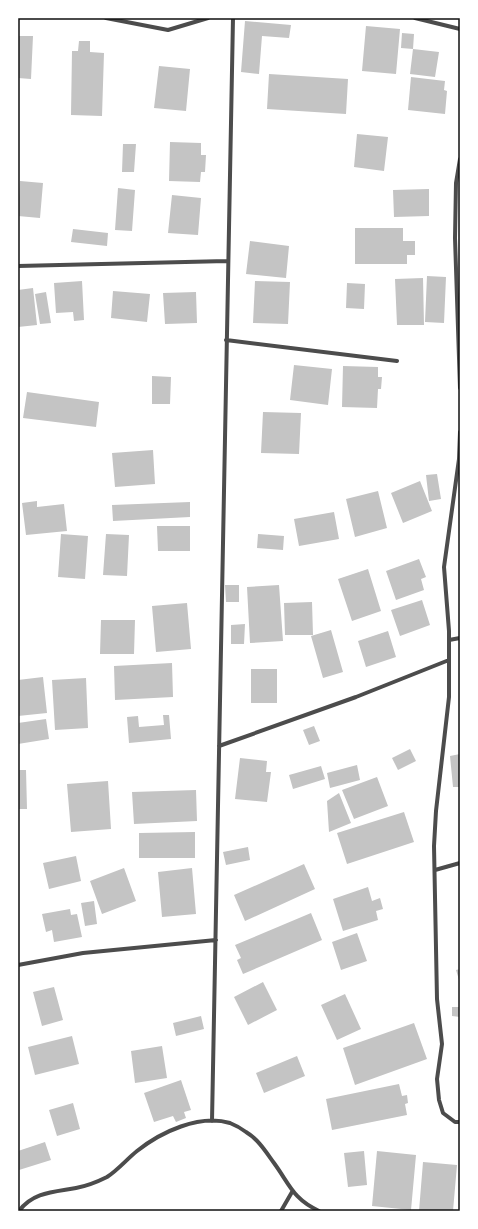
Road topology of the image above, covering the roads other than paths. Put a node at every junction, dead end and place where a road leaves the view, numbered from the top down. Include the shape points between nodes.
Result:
1 (106, 18) edge
2 (208, 18) edge
3 (233, 18) edge
4 (415, 18) edge
5 (460, 28) edge
6 (460, 159) edge
7 (227, 261) junction
8 (18, 266) edge
9 (226, 340) junction
10 (397, 361) dead end
11 (460, 388) edge
12 (460, 432) edge
13 (460, 638) edge
14 (449, 640) junction
15 (449, 660) junction
16 (219, 746) junction
17 (460, 863) edge
18 (435, 870) junction
19 (216, 940) junction
20 (18, 965) edge
21 (212, 1121) junction
22 (460, 1122) edge
23 (292, 1192) junction
24 (18, 1211) edge
25 (281, 1211) edge
26 (319, 1211) edge

1 - 2 street via 168,30
3 - 7 street
4 - 5 street
6 - 11 street via 456,183 455,238
7 - 8 street
7 - 9 street
9 - 10 street
9 - 16 street
12 - 14 street via 459,458 444,567
13 - 14 street
14 - 15 street
15 - 16 street via 356,697
15 - 18 street via 449,697 436,811
16 - 19 street
17 - 18 street
18 - 22 street via 437,999 442,1044 437,1079 439,1100 443,1113 455,1122
19 - 20 street via 83,953
19 - 21 street
21 - 23 street via 230,1123 248,1132 263,1148
21 - 24 street via 192,1124 169,1132 137,1151 108,1176 92,1184 41,1194
23 - 25 street
23 - 26 street

